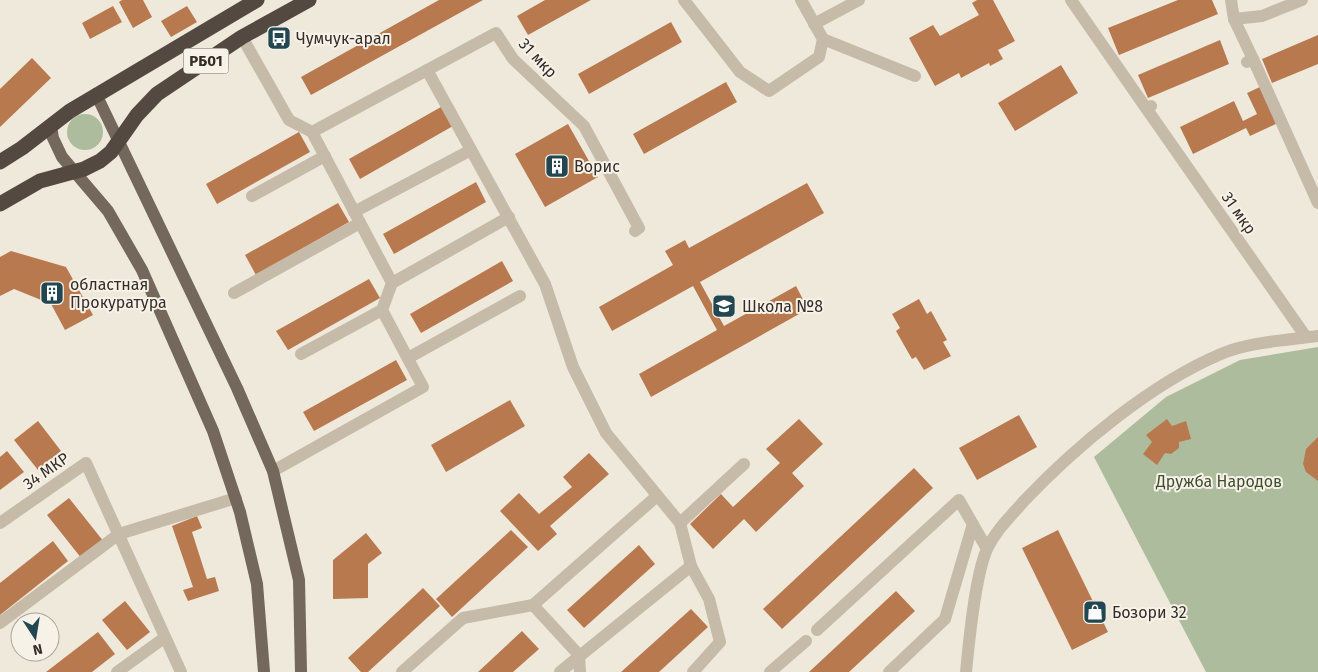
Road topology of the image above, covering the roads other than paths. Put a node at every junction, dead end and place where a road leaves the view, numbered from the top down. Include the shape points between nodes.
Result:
1 (258, 0) edge
2 (309, 0) edge
3 (684, 0) edge
4 (801, 0) edge
5 (859, 0) edge
6 (1071, 0) edge
7 (1231, 0) edge
8 (1302, 0) edge
9 (1234, 19) junction
10 (814, 24) junction
11 (242, 37) junction
12 (823, 39) junction
13 (426, 70) junction
14 (915, 76) dead end
15 (96, 94) junction
16 (51, 126) junction
17 (312, 132) junction
18 (118, 141) junction
19 (471, 150) junction
20 (325, 156) junction
21 (0, 162) edge
22 (72, 171) junction
23 (252, 196) dead end
24 (1318, 203) edge
25 (0, 204) edge
26 (357, 217) junction
27 (508, 218) junction
28 (637, 229) dead end
29 (392, 283) junction
30 (234, 293) dead end
31 (520, 296) dead end
32 (382, 310) junction
33 (1312, 337) edge
34 (301, 354) dead end
35 (408, 358) junction
36 (744, 464) dead end
37 (273, 471) junction
38 (657, 496) junction
39 (236, 498) junction
40 (0, 522) edge
41 (680, 523) junction
42 (973, 524) junction
43 (119, 534) junction
44 (987, 549) junction
45 (691, 566) junction
46 (533, 605) junction
47 (0, 623) edge
48 (817, 630) dead end
49 (164, 638) junction
50 (806, 641) dead end
51 (579, 655) junction
52 (965, 669) edge
53 (117, 672) edge
54 (181, 672) edge
55 (264, 672) edge
56 (300, 672) edge
57 (402, 672) edge
58 (560, 672) edge
59 (580, 672) edge
60 (693, 672) edge
61 (770, 672) edge
62 (889, 672) edge

1 - 15 highway, РБ01
2 - 11 highway, РБ01
3 - 12 street via 740,72 769,91 819,57
4 - 10 street
5 - 10 street
6 - 33 street, 31 мкр
7 - 9 street
8 - 9 street via 1262,16
9 - 24 street via 1250,61
10 - 12 street
11 - 17 street via 289,120
11 - 18 highway, РБ01 via 157,94
12 - 14 street
13 - 17 street, 31 мкр
13 - 19 street
13 - 28 street, 31 мкр via 496,33 513,59 584,126
15 - 16 highway, РБ01
15 - 18 main road
16 - 21 highway, РБ01
16 - 22 main road via 57,149
17 - 20 street
18 - 22 highway, РБ01 via 100,161
18 - 37 main road via 237,388
19 - 26 street
19 - 27 street
20 - 23 street
20 - 26 street
22 - 25 highway, РБ01 via 40,181
22 - 39 main road via 108,211 142,270 214,431
26 - 29 street
26 - 30 street
27 - 29 street
27 - 38 street via 545,284 573,367 606,433
29 - 32 street
31 - 35 street
32 - 34 street
32 - 35 street
33 - 44 street via 1222,353 1152,392 1052,472 1002,525
35 - 37 street via 423,387
36 - 41 street
37 - 56 main road via 299,580
38 - 41 street
38 - 46 street
39 - 43 street
39 - 55 main road via 257,584
40 - 43 street, 34 МКР via 86,463
41 - 45 street
42 - 44 street
42 - 48 street via 959,500
42 - 62 street via 945,619
43 - 47 street
43 - 49 street
44 - 52 street
45 - 51 street
45 - 60 street via 709,599 720,642
46 - 51 street
46 - 57 street via 464,618
49 - 53 street
49 - 54 street
50 - 61 street
51 - 58 street
51 - 59 street

